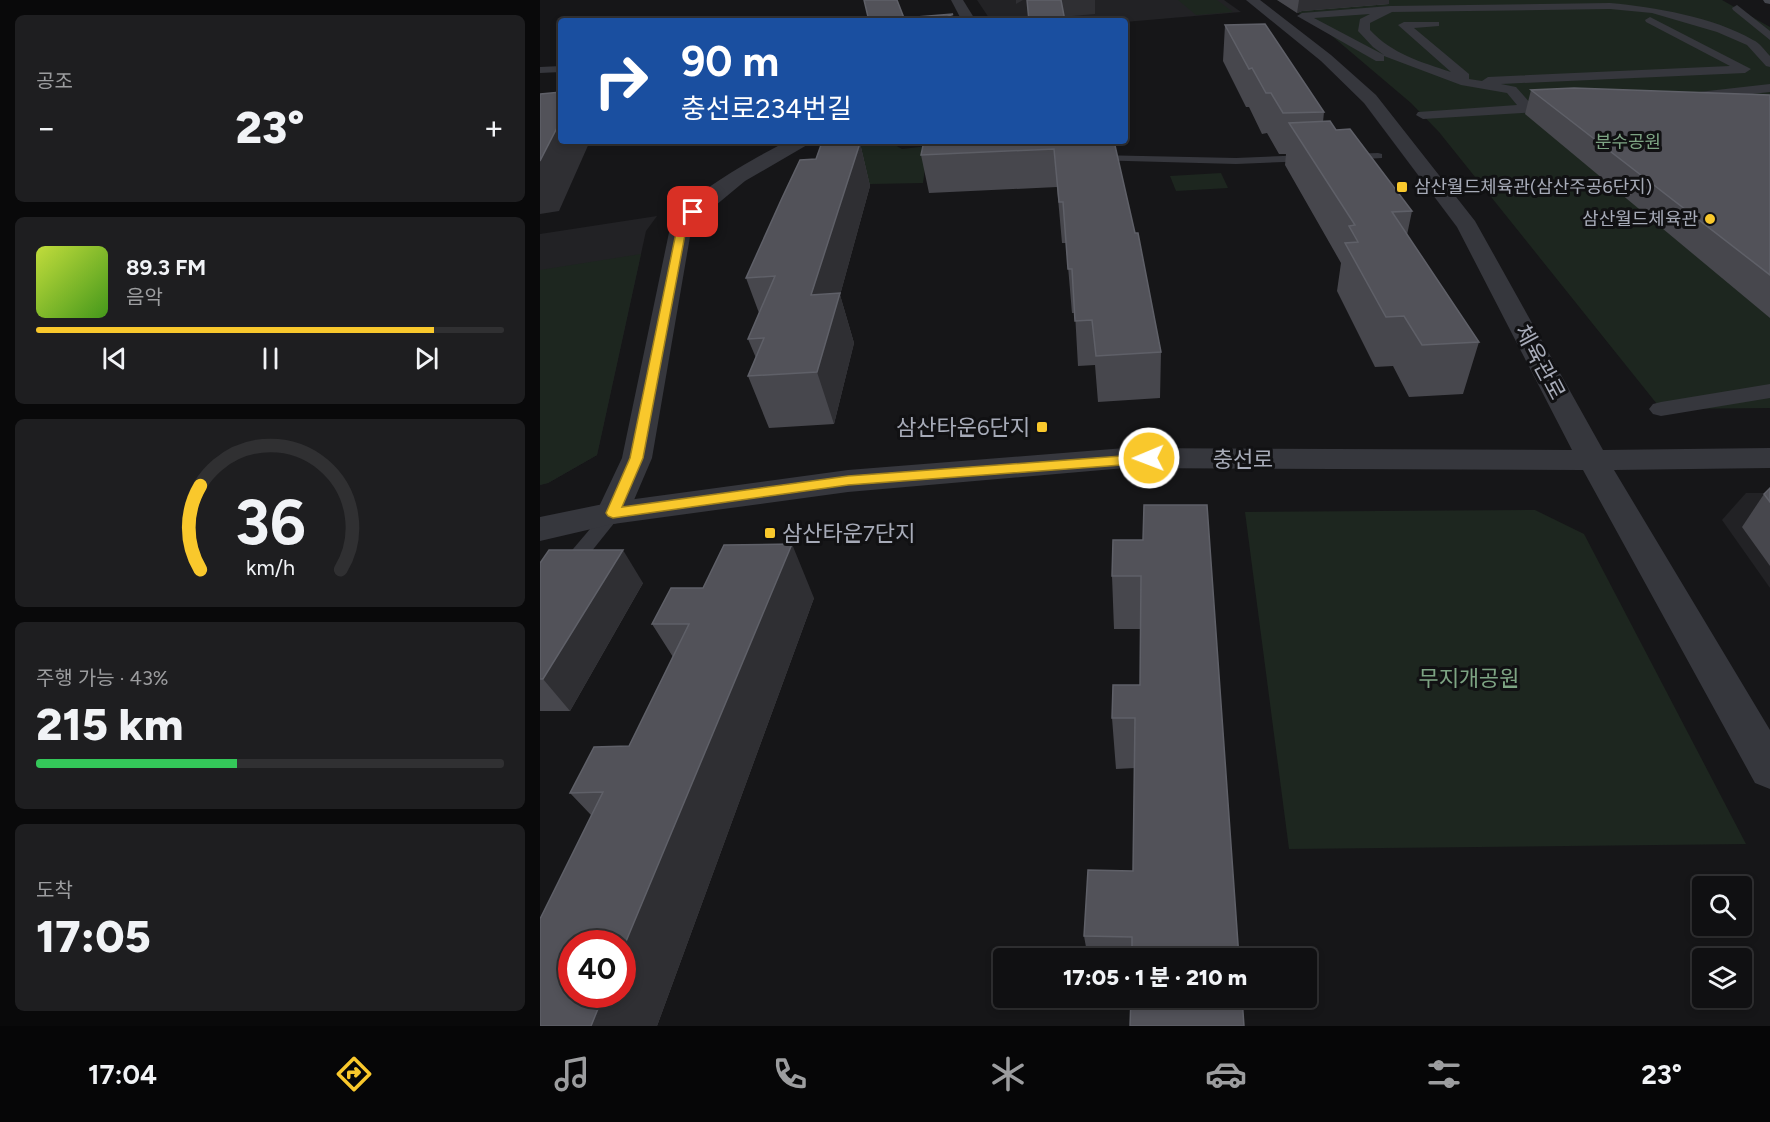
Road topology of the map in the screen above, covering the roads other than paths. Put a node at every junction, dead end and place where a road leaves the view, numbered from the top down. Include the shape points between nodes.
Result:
1 (957, 0) edge
2 (1252, 0) edge
3 (1545, 0) edge
4 (1571, 0) edge
5 (1424, 4) edge
6 (1469, 6) junction
7 (1588, 6) junction
8 (1627, 7) junction
9 (1737, 8) dead end
10 (1389, 10) junction
11 (1691, 15) junction
12 (1643, 16) junction
13 (1608, 17) junction
14 (967, 18) edge
15 (1561, 19) dead end
16 (1491, 22) dead end
17 (1447, 23) dead end
18 (1404, 25) junction
19 (1758, 26) junction
20 (1364, 28) junction
21 (1327, 29) junction
22 (1770, 37) edge
23 (1770, 63) edge
24 (1770, 68) edge
25 (558, 69) edge
26 (1745, 69) junction
27 (540, 70) edge
28 (1658, 73) junction
29 (1468, 82) junction
30 (1426, 83) dead end
31 (1770, 88) edge
32 (1698, 96) junction
33 (1456, 99) dead end
34 (1674, 99) edge
35 (1550, 107) edge
36 (1527, 108) junction
37 (1476, 110) junction
38 (1423, 115) dead end
39 (795, 144) edge
40 (1378, 156) dead end
41 (1080, 157) edge
42 (1331, 157) edge
43 (1319, 158) edge
44 (1770, 391) edge
45 (1661, 409) dead end
46 (1770, 458) edge
47 (1593, 460) junction
48 (613, 513) junction
49 (540, 530) edge
50 (540, 602) edge
51 (1770, 769) edge

1 - 14 street
2 - 47 street, 체육관로 via 1326,58 1370,99 1467,226
3 - 4 street
5 - 6 street
5 - 10 street
6 - 7 street
6 - 16 street
7 - 8 street
7 - 13 street
8 - 11 street
8 - 12 street
9 - 19 street
10 - 18 street
10 - 20 street via 1364,21
10 - 21 street via 1302,16
11 - 19 street
11 - 23 street via 1751,43
12 - 13 street
12 - 26 street
13 - 15 street
17 - 18 street
18 - 29 street
19 - 22 street
20 - 21 street
20 - 29 street via 1377,45 1393,56
21 - 30 street
24 - 26 street
25 - 27 lane
26 - 28 street
28 - 29 street
28 - 32 street
29 - 36 street via 1511,90
31 - 32 street
32 - 34 street
33 - 37 street
35 - 36 street
36 - 37 street
37 - 38 street
39 - 48 street via 738,175 682,223 637,458
40 - 42 lane
41 - 43 lane via 1236,161
44 - 45 street
46 - 47 street, 충선로
47 - 48 street, 충선로 via 1125,458 848,481
47 - 51 street, 체육관로
48 - 49 street, 충선로
48 - 50 lane

